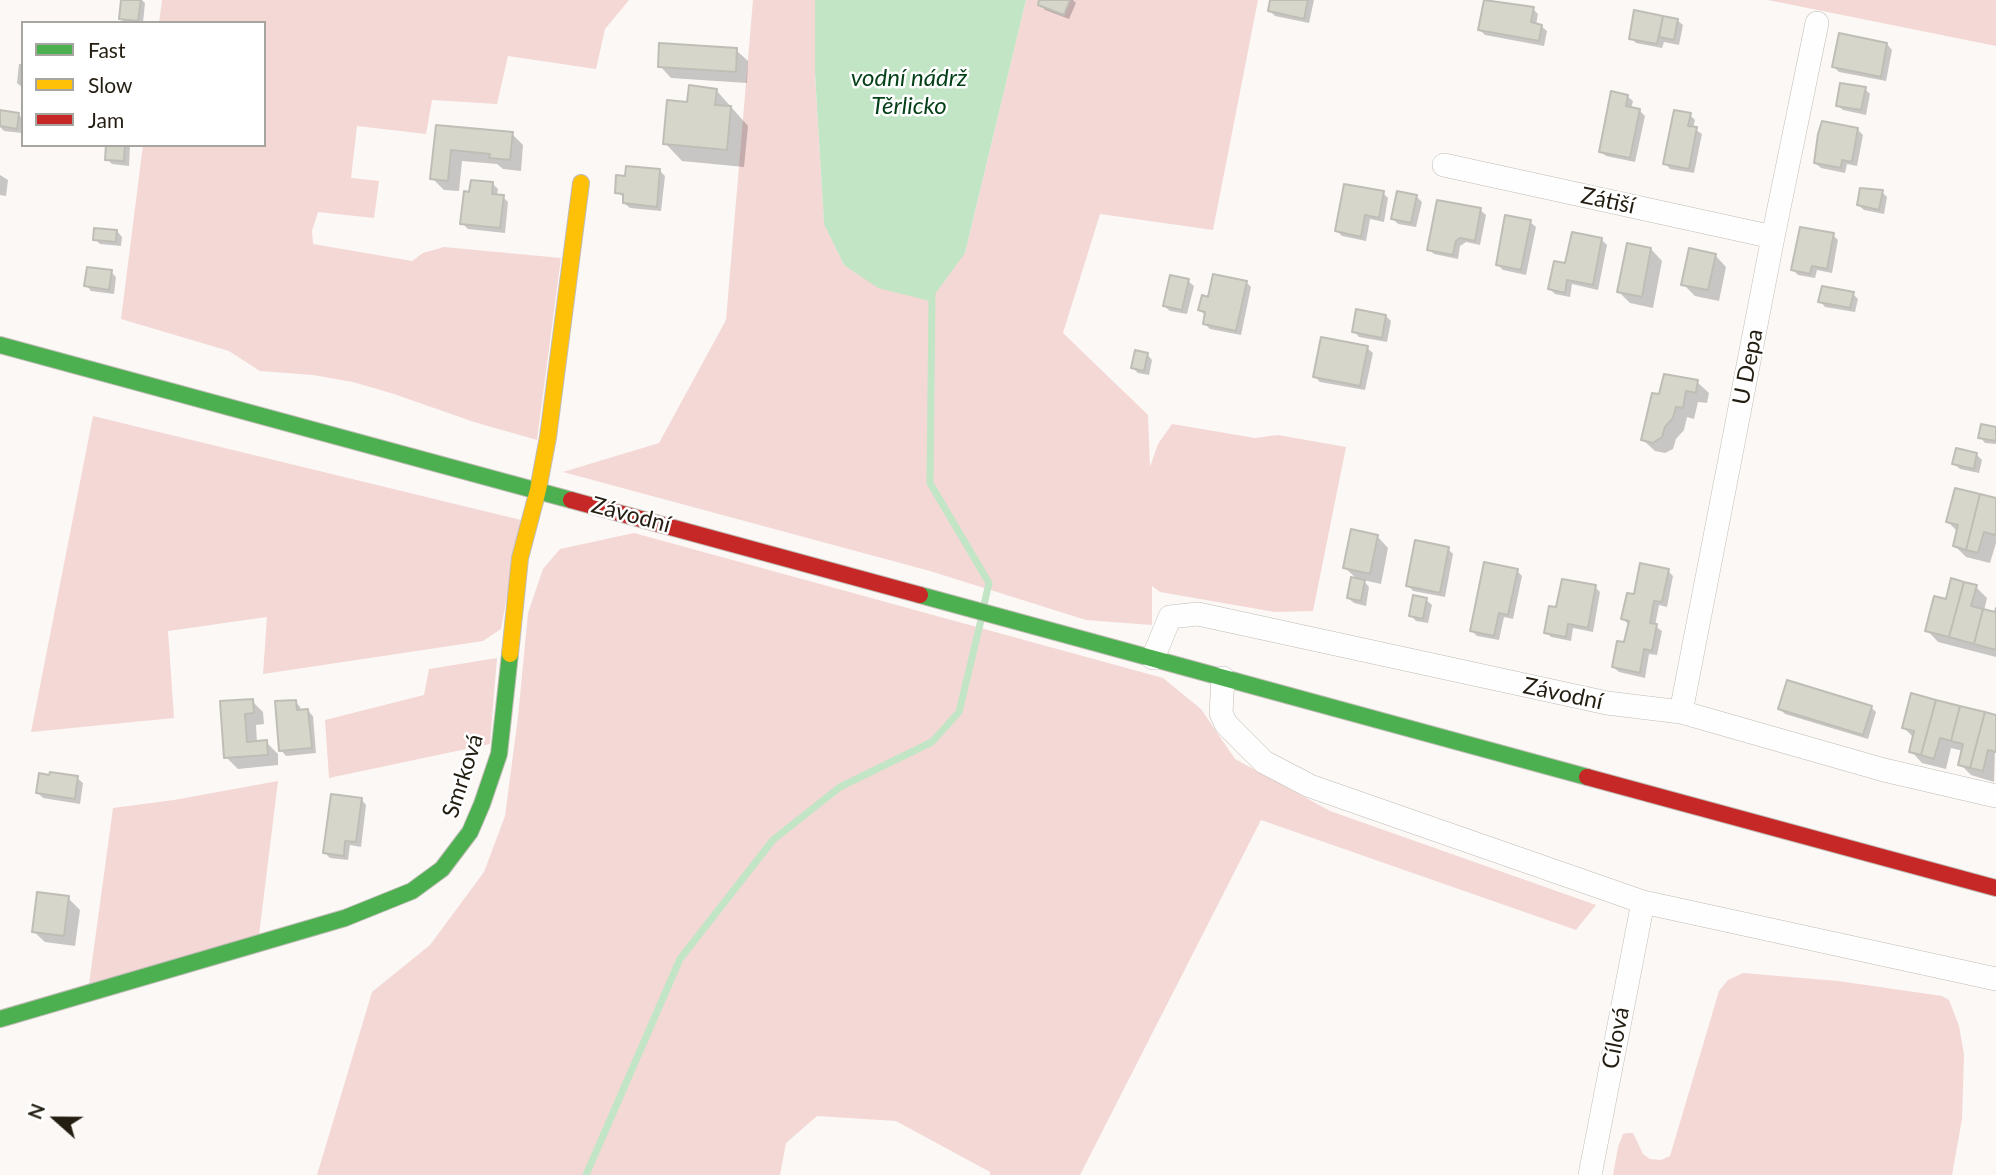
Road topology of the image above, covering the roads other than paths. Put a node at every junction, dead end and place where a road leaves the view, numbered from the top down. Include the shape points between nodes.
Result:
1 (1817, 23) dead end
2 (1444, 164) dead end
3 (581, 183) dead end
4 (1773, 237) junction
5 (0, 345) edge
6 (538, 490) junction
7 (1153, 658) junction
8 (1223, 678) junction
9 (1681, 712) junction
10 (1996, 796) edge
11 (1996, 888) edge
12 (1643, 902) junction
13 (1996, 979) edge
14 (0, 1019) edge
15 (1590, 1175) edge

1 - 4 street, U Depa
2 - 4 street, Zátiší
3 - 6 main road, Smrková
4 - 9 street, U Depa
5 - 6 main road, Závodní
6 - 7 main road, Závodní
6 - 14 main road, Smrková via 520,558 499,754 470,832 442,869 412,891 345,918
7 - 8 main road, Závodní
7 - 9 street, Závodní via 1170,617 1198,614 1607,704
8 - 11 main road, Závodní
8 - 12 street via 1221,713 1226,724 1264,762 1310,786
9 - 10 street, Závodní via 1884,770
12 - 13 street
12 - 15 street, Cílová

